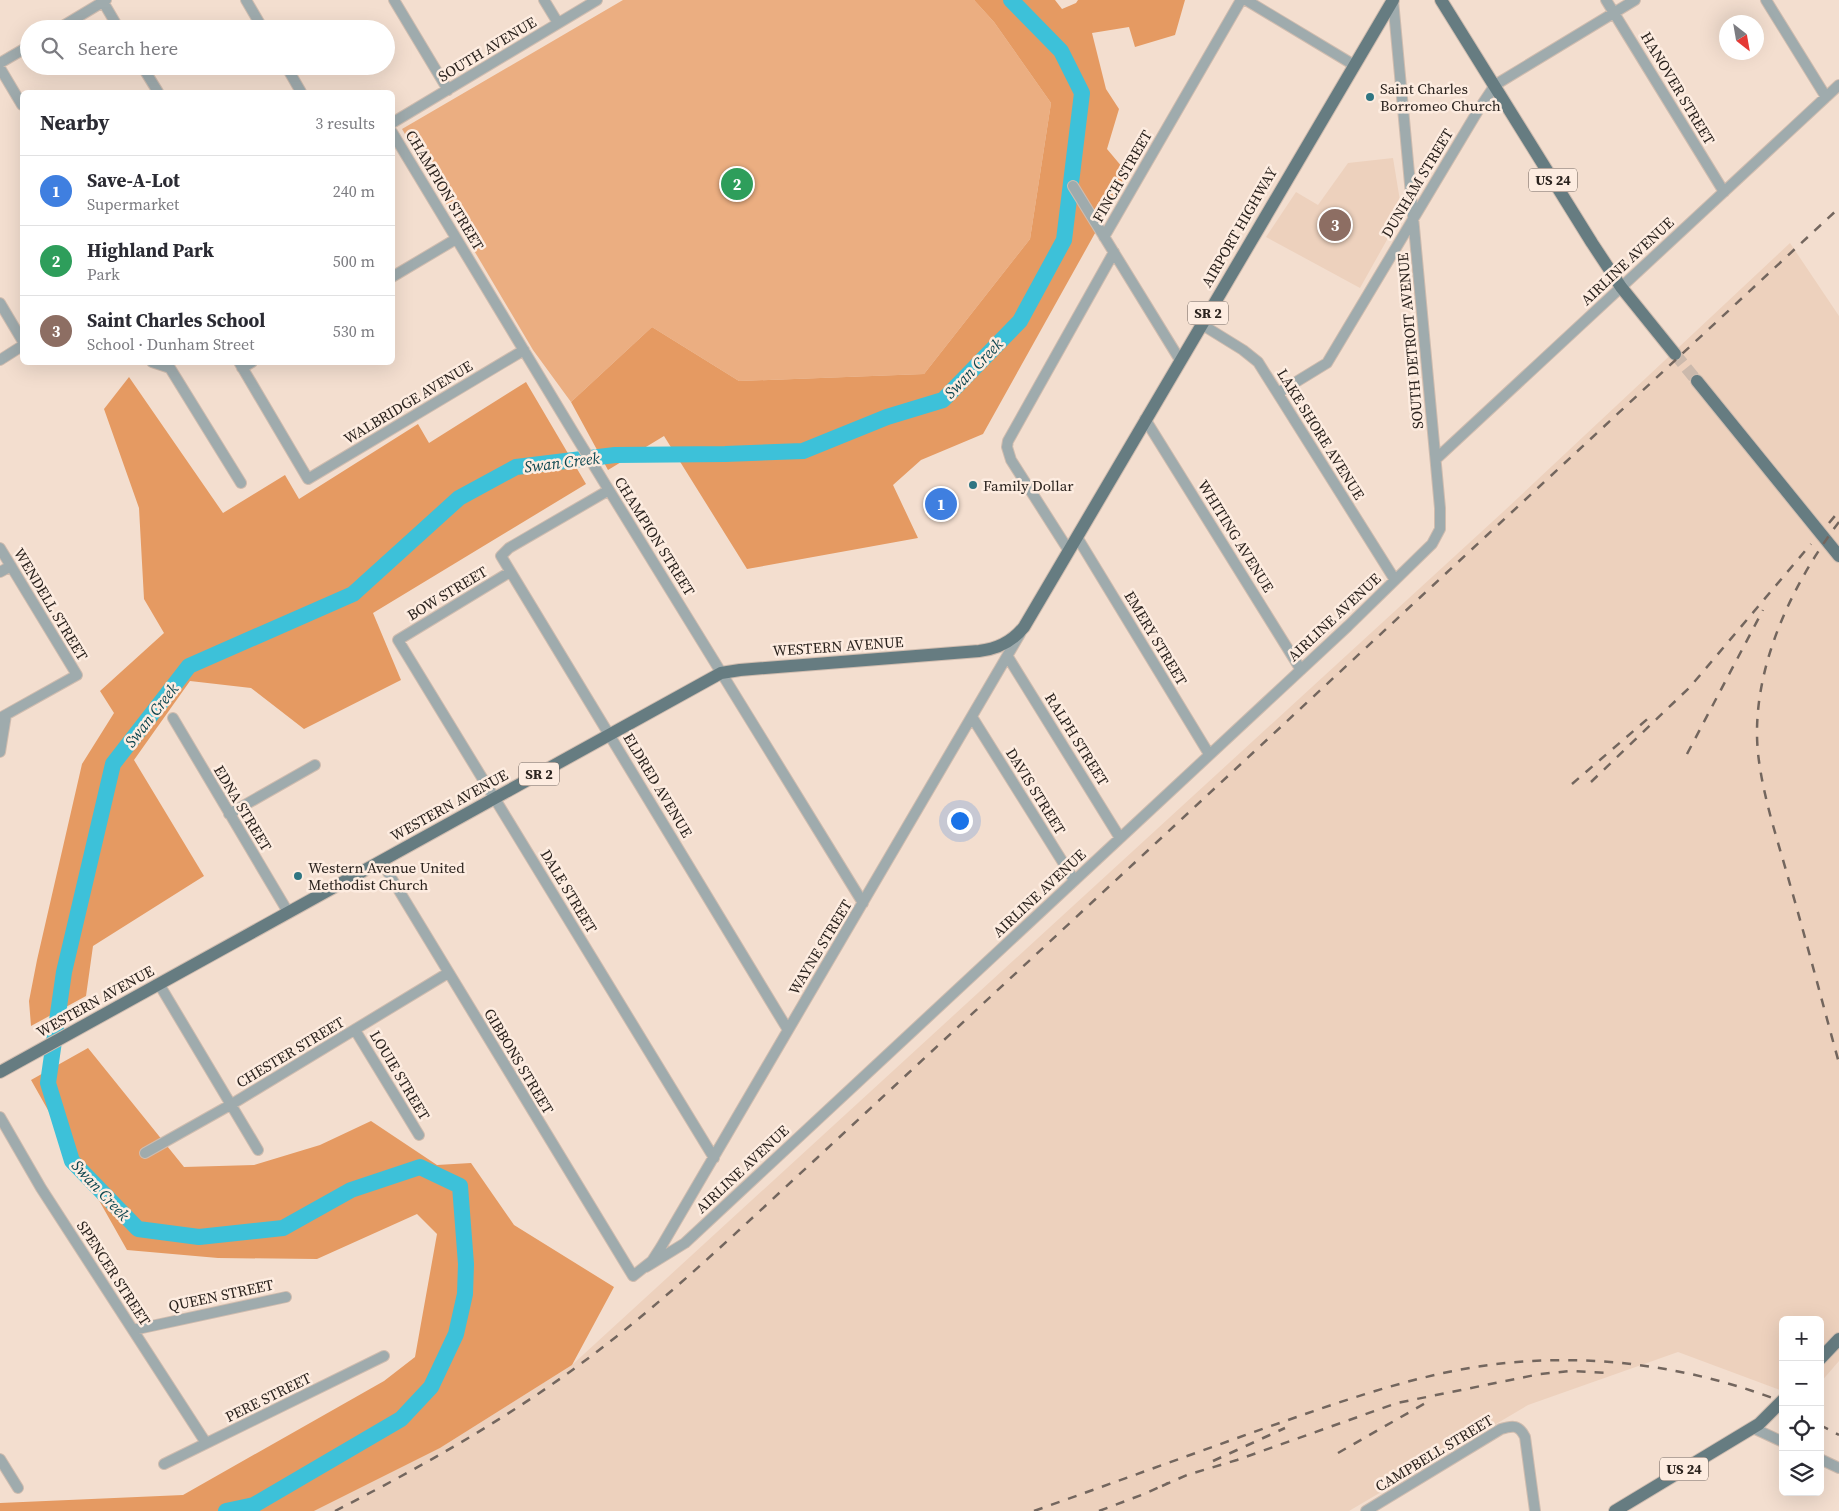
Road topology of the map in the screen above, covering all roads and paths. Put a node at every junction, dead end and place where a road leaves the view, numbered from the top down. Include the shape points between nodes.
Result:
1 (246, 0) edge
2 (394, 0) edge
3 (544, 0) edge
4 (597, 0) edge
5 (1429, 0) edge
6 (1441, 0) edge
7 (1606, 0) edge
8 (1635, 0) edge
9 (1766, 0) edge
10 (103, 1) edge
11 (1248, 1) edge
12 (1390, 2) edge
13 (1614, 12) junction
14 (72, 20) edge
15 (114, 20) edge
16 (258, 20) edge
17 (1456, 21) junction
18 (558, 24) junction
19 (20, 51) edge
20 (0, 63) edge
21 (1354, 65) junction
22 (0, 68) edge
23 (148, 75) edge
24 (291, 75) edge
25 (1495, 85) junction
26 (1839, 85) edge
27 (157, 90) edge
28 (300, 90) edge
29 (448, 90) junction
30 (1826, 97) junction
31 (20, 102) edge
32 (395, 121) edge
33 (395, 137) edge
34 (1073, 186) dead end
35 (1724, 192) junction
36 (1413, 218) junction
37 (1104, 237) junction
38 (456, 239) junction
39 (1114, 252) junction
40 (395, 275) edge
41 (1621, 287) junction
42 (0, 303) edge
43 (1201, 324) junction
44 (20, 337) edge
45 (20, 347) edge
46 (524, 350) junction
47 (1675, 354) tunnel mouth
48 (0, 360) edge
49 (1180, 360) junction
50 (161, 365) edge
51 (241, 365) edge
52 (1697, 381) tunnel mouth
53 (1278, 393) junction
54 (1145, 419) junction
55 (1436, 459) junction
56 (241, 483) dead end
57 (609, 490) junction
58 (1440, 529) joint
59 (1077, 537) junction
60 (0, 548) edge
61 (1069, 551) junction
62 (501, 556) joint
63 (1839, 556) edge
64 (11, 566) junction
65 (0, 572) edge
66 (510, 572) junction
67 (1395, 580) junction
68 (1024, 627) junction
69 (398, 640) joint
70 (1008, 656) junction
71 (1301, 670) junction
72 (721, 673) junction
73 (3, 716) edge
74 (972, 717) junction
75 (172, 718) dead end
76 (609, 734) junction
77 (0, 752) edge
78 (1209, 754) junction
79 (315, 765) dead end
80 (494, 798) junction
81 (229, 814) junction
82 (1120, 838) junction
83 (381, 861) junction
84 (1074, 880) junction
85 (863, 903) junction
86 (288, 912) junction
87 (448, 973) junction
88 (159, 984) junction
89 (355, 1030) junction
90 (788, 1030) junction
91 (0, 1072) edge
92 (232, 1104) junction
93 (0, 1116) edge
94 (419, 1135) dead end
95 (258, 1150) dead end
96 (145, 1153) dead end
97 (714, 1158) junction
98 (646, 1266) junction
99 (633, 1276) joint
100 (286, 1297) dead end
101 (133, 1330) junction
102 (1839, 1339) edge
103 (384, 1356) dead end
104 (1824, 1356) edge
105 (1779, 1404) edge
106 (1753, 1428) junction
107 (1779, 1440) edge
108 (206, 1443) junction
109 (0, 1459) edge
110 (1824, 1461) edge
111 (164, 1464) dead end
112 (1839, 1468) edge
113 (18, 1488) dead end
114 (1366, 1511) edge
115 (1535, 1511) edge
116 (1615, 1511) edge

1 - 16 street
2 - 29 street
3 - 18 street
4 - 18 street, SOUTH AVENUE
5 - 17 main road
6 - 17 main road, US 24
7 - 13 street, HANOVER STREET
8 - 13 street, DUNHAM STREET
9 - 30 street
10 - 14 street
10 - 15 street
11 - 21 street
11 - 37 street, FINCH STREET
12 - 21 main road, AIRPORT HIGHWAY / SR 2
12 - 36 street, SOUTH DETROIT AVENUE
13 - 25 street, DUNHAM STREET
13 - 35 street, HANOVER STREET
17 - 25 main road, US 24
18 - 29 street, SOUTH AVENUE
19 - 20 street
21 - 43 main road, AIRPORT HIGHWAY / SR 2
22 - 31 street
23 - 27 street
24 - 28 street
25 - 36 street, DUNHAM STREET
25 - 41 main road, US 24
26 - 30 street, AIRLINE AVENUE
29 - 32 street, SOUTH AVENUE
30 - 35 street, AIRLINE AVENUE
33 - 38 street, CHAMPION STREET
34 - 37 street
35 - 41 street, AIRLINE AVENUE
36 - 53 street, DUNHAM STREET via 1327,363
36 - 55 street, SOUTH DETROIT AVENUE
37 - 39 street, FINCH STREET
38 - 40 street
38 - 46 street, CHAMPION STREET
39 - 49 street, FINCH STREET
39 - 61 street via 1007,447 1017,470
41 - 47 main road, US 24
41 - 55 street, AIRLINE AVENUE
42 - 44 street
43 - 49 main road, AIRPORT HIGHWAY / SR 2
43 - 53 street, LAKE SHORE AVENUE via 1255,360
45 - 48 street
46 - 51 street, WALBRIDGE AVENUE via 308,479
46 - 57 street, CHAMPION STREET
49 - 54 main road, AIRPORT HIGHWAY / SR 2
50 - 56 street via 170,368
52 - 63 main road
53 - 67 street, LAKE SHORE AVENUE
54 - 59 main road, AIRPORT HIGHWAY / SR 2
54 - 71 street, WHITING AVENUE
55 - 58 street, SOUTH DETROIT AVENUE
57 - 62 street, BOW STREET
57 - 72 street, CHAMPION STREET
58 - 67 street, AIRLINE AVENUE via 1432,544
59 - 61 main road, AIRPORT HIGHWAY / SR 2
59 - 78 street, EMERY STREET
60 - 64 street, WENDELL STREET
61 - 68 main road, AIRPORT HIGHWAY / SR 2
62 - 66 street, ELDRED AVENUE
64 - 65 street
64 - 73 street, WENDELL STREET via 77,675
66 - 69 street, BOW STREET
66 - 76 street, ELDRED AVENUE
67 - 71 street, AIRLINE AVENUE
68 - 70 street, WAYNE STREET
68 - 72 main road, WESTERN AVENUE / SR 2 via 1011,641 986,650
69 - 80 street, DALE STREET
70 - 74 street, WAYNE STREET
70 - 82 street, RALPH STREET
71 - 78 street, AIRLINE AVENUE
72 - 76 main road, WESTERN AVENUE / SR 2
72 - 85 street, CHAMPION STREET
73 - 77 street
74 - 84 street, DAVIS STREET
74 - 85 street, WAYNE STREET
75 - 81 street, EDNA STREET
76 - 80 main road, WESTERN AVENUE / SR 2
76 - 90 street, ELDRED AVENUE
78 - 82 street, AIRLINE AVENUE
79 - 81 street
80 - 83 main road, WESTERN AVENUE / SR 2
80 - 97 street, DALE STREET
81 - 86 street, EDNA STREET
82 - 84 street, AIRLINE AVENUE
83 - 86 main road, WESTERN AVENUE / SR 2
83 - 87 street, GIBBONS STREET
84 - 98 street, AIRLINE AVENUE via 685,1243
85 - 90 street, WAYNE STREET
86 - 88 main road, WESTERN AVENUE / SR 2
87 - 89 street, CHESTER STREET
87 - 99 street, GIBBONS STREET
88 - 91 main road, WESTERN AVENUE / SR 2
88 - 92 street
89 - 92 street, CHESTER STREET
89 - 94 street, LOUIE STREET
90 - 97 street, WAYNE STREET
92 - 95 street
92 - 96 street, CHESTER STREET
93 - 101 street, SPENCER STREET via 41,1188
97 - 98 street, WAYNE STREET via 661,1247
98 - 99 street, WAYNE STREET
100 - 101 street, QUEEN STREET
101 - 108 street, SPENCER STREET
102 - 104 main road
103 - 108 street, PERE STREET
105 - 106 main road, US 24
106 - 107 street
106 - 116 main road, US 24
108 - 111 street, PERE STREET
109 - 113 street
110 - 112 street
114 - 115 street, CAMPBELL STREET via 1501,1429 1512,1426 1519,1428 1526,1440

